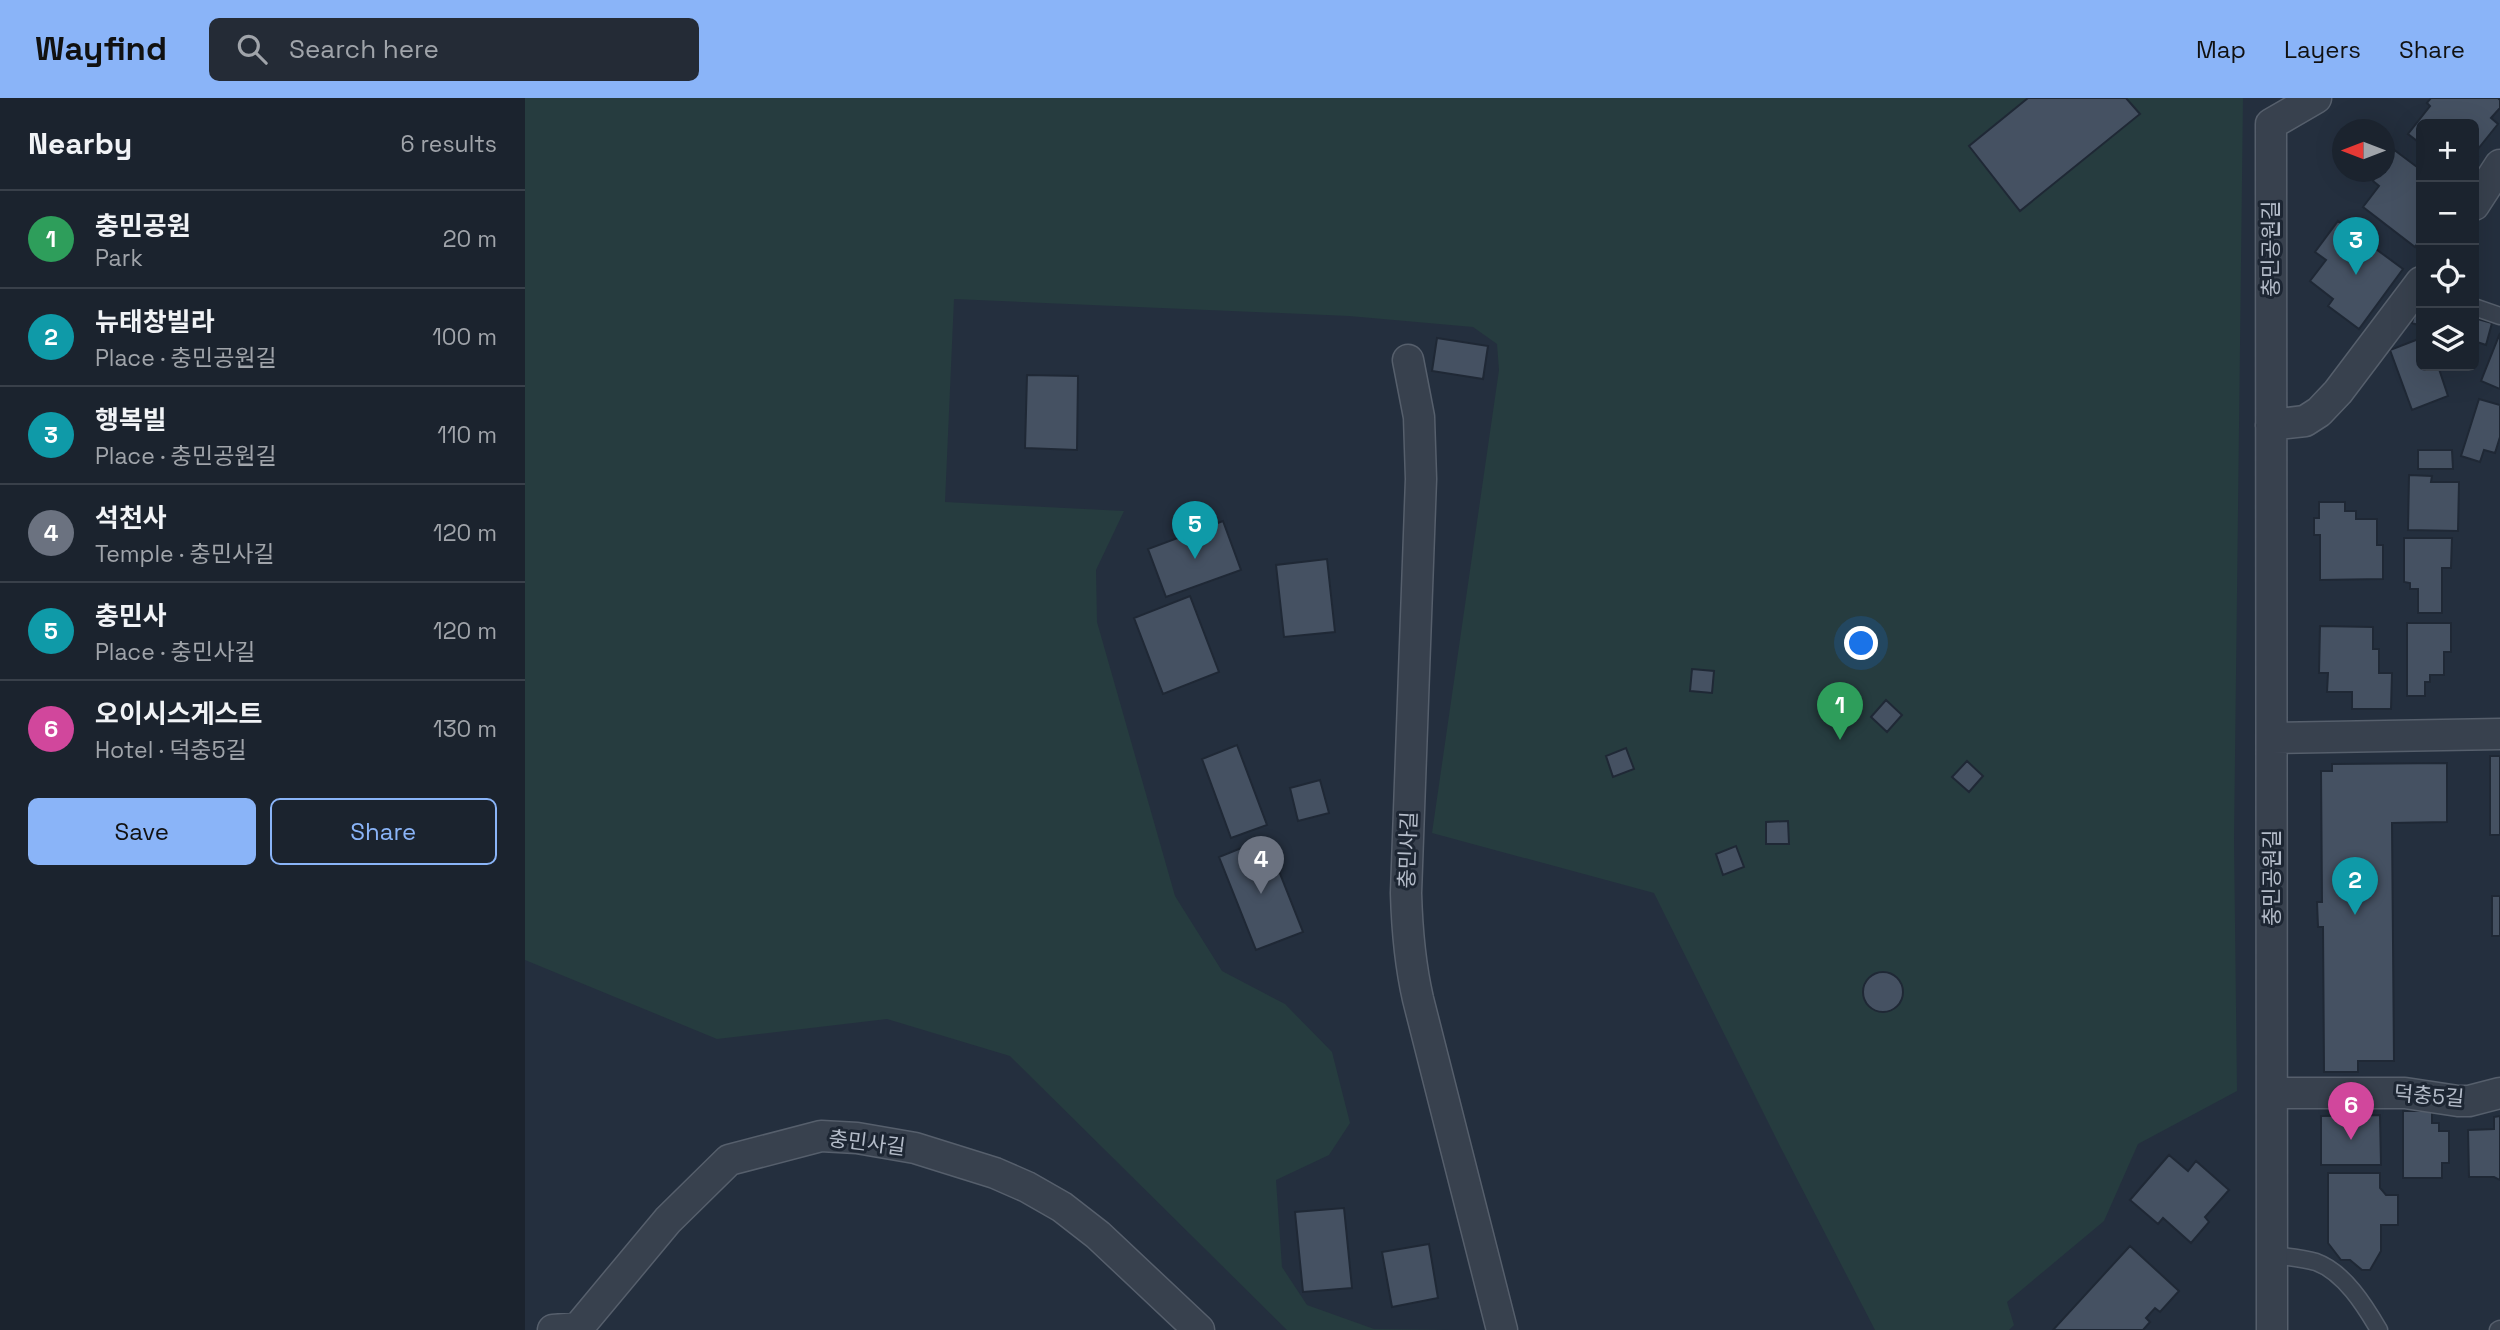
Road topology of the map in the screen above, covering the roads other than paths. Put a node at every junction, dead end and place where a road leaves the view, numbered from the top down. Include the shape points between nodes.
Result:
1 (2316, 98) edge
2 (2271, 111) edge
3 (2500, 166) edge
4 (2479, 198) edge
5 (2416, 293) edge
6 (2477, 308) edge
7 (2500, 316) edge
8 (1408, 360) dead end
9 (2271, 425) junction
10 (2500, 734) edge
11 (2272, 737) junction
12 (2273, 1093) junction
13 (2500, 1093) edge
14 (2273, 1255) junction
15 (577, 1329) edge
16 (1199, 1330) edge
17 (1502, 1330) edge
18 (2273, 1330) edge
19 (2379, 1330) edge

1 - 2 street, 충민공원길
2 - 9 street, 충민공원길
3 - 4 street
5 - 9 street via 2319,412 2305,421
6 - 7 lane
8 - 17 street, 충민사길 via 1419,416 1421,479 1407,930 1418,999
9 - 11 street, 충민공원길
10 - 11 street
11 - 12 street, 충민공원길
12 - 13 street, 덕충5길 via 2405,1093 2458,1101
12 - 14 street, 충민공원길
14 - 18 street, 충민공원길
14 - 19 lane via 2327,1268 2349,1287
15 - 16 street, 충민사길 via 668,1220 729,1160 821,1136 915,1148 1027,1187 1062,1206 1098,1235

